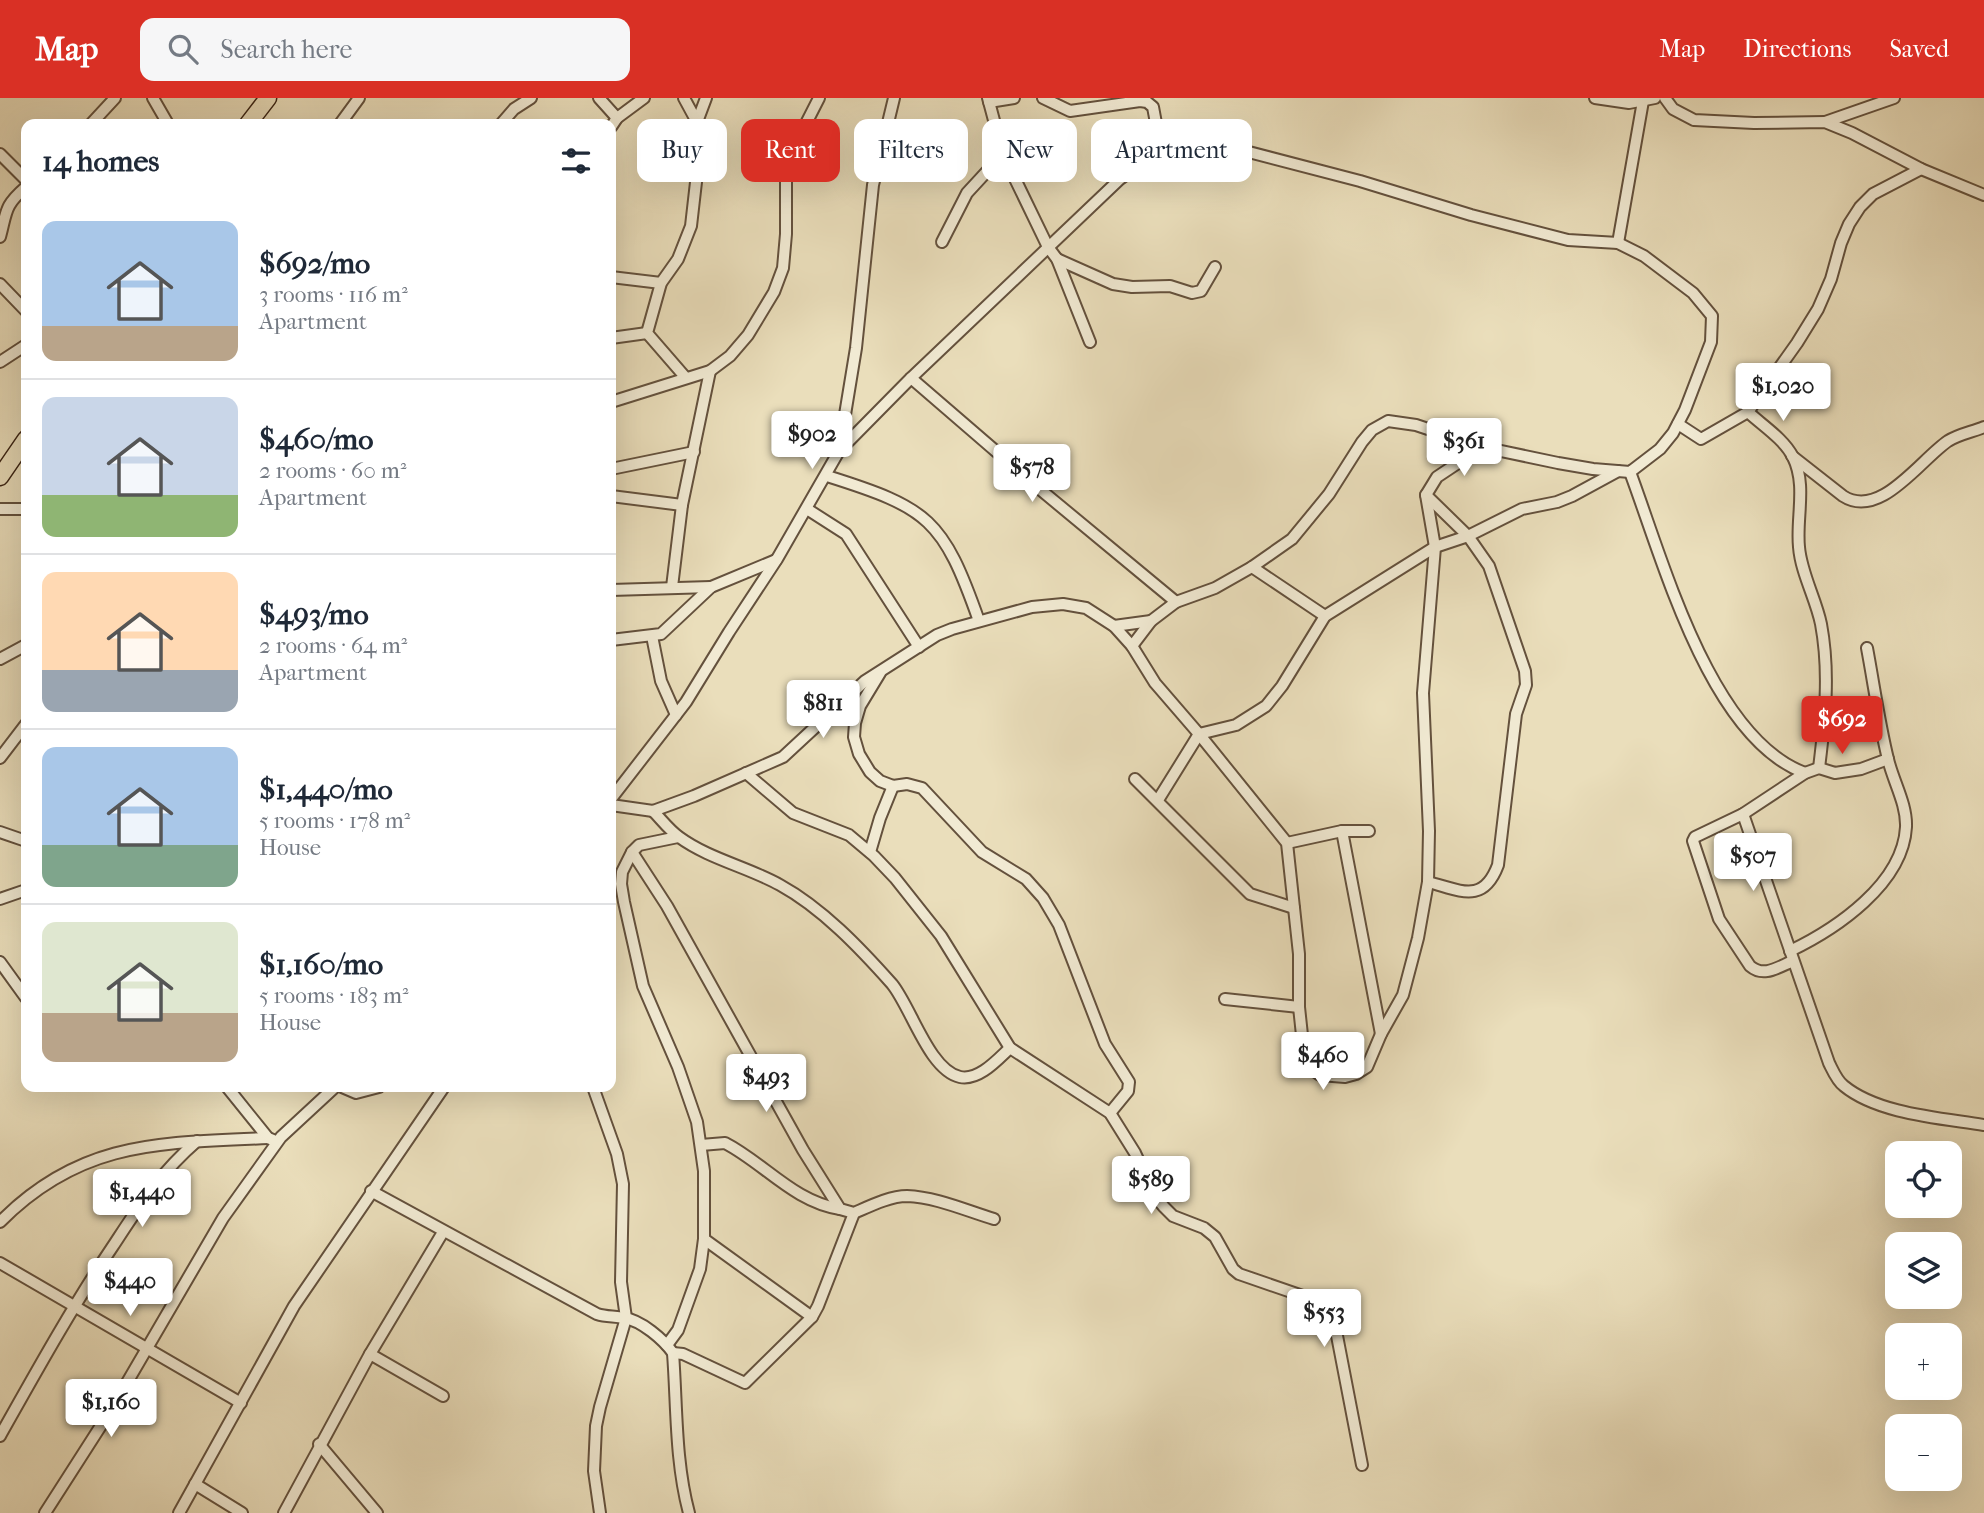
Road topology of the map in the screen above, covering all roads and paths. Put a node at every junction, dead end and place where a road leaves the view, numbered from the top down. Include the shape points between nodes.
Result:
1 (115, 98) edge
2 (152, 98) edge
3 (268, 98) edge
4 (359, 98) edge
5 (531, 98) edge
6 (599, 98) edge
7 (644, 98) edge
8 (684, 98) edge
9 (706, 98) edge
10 (818, 98) edge
11 (894, 98) edge
12 (1014, 98) edge
13 (1043, 98) edge
14 (1595, 98) edge
15 (1655, 98) edge
16 (1665, 98) edge
17 (1894, 98) edge
18 (989, 100) edge
19 (1153, 102) edge
20 (1643, 102) junction
21 (95, 119) edge
22 (165, 119) edge
23 (252, 119) edge
24 (344, 119) edge
25 (506, 119) edge
26 (612, 119) edge
27 (695, 119) edge
28 (698, 119) edge
29 (994, 119) edge
30 (616, 121) edge
31 (1825, 122) junction
32 (1252, 153) edge
33 (0, 154) edge
34 (1921, 169) junction
35 (21, 175) edge
36 (982, 177) edge
37 (696, 182) edge
38 (1017, 182) edge
39 (1115, 182) edge
40 (21, 192) edge
41 (1984, 195) edge
42 (0, 237) edge
43 (942, 242) dead end
44 (1618, 243) junction
45 (1048, 247) junction
46 (1057, 259) junction
47 (1215, 267) dead end
48 (616, 278) edge
49 (661, 283) junction
50 (0, 284) edge
51 (21, 306) edge
52 (647, 333) junction
53 (616, 337) edge
54 (1090, 342) dead end
55 (21, 348) edge
56 (0, 362) edge
57 (710, 371) junction
58 (686, 378) junction
59 (911, 378) junction
60 (616, 400) edge
61 (1748, 412) junction
62 (1678, 424) junction
63 (1984, 427) edge
64 (21, 446) edge
65 (1482, 447) junction
66 (839, 451) junction
67 (694, 452) junction
68 (1792, 456) junction
69 (616, 468) edge
70 (1618, 471) junction
71 (1630, 472) junction
72 (827, 475) junction
73 (0, 477) edge
74 (1426, 495) junction
75 (616, 497) edge
76 (682, 505) junction
77 (0, 509) edge
78 (807, 509) junction
79 (21, 510) edge
80 (12, 511) junction
81 (0, 522) edge
82 (1468, 536) junction
83 (1435, 547) junction
84 (777, 559) junction
85 (1252, 567) junction
86 (673, 587) junction
87 (711, 587) junction
88 (616, 590) edge
89 (1176, 602) junction
90 (1325, 616) junction
91 (979, 621) junction
92 (1151, 621) junction
93 (1114, 626) junction
94 (652, 636) junction
95 (616, 640) edge
96 (1132, 646) junction
97 (919, 647) junction
98 (21, 648) edge
99 (1867, 648) dead end
100 (0, 659) edge
101 (882, 671) junction
102 (676, 716) junction
103 (21, 731) edge
104 (1199, 734) junction
105 (0, 758) edge
106 (1888, 759) junction
107 (1819, 768) junction
108 (746, 773) junction
109 (1805, 773) junction
110 (1135, 779) dead end
111 (893, 786) junction
112 (616, 793) edge
113 (1158, 800) junction
114 (616, 806) edge
115 (653, 811) junction
116 (1743, 814) junction
117 (1342, 831) junction
118 (1369, 831) dead end
119 (0, 832) edge
120 (678, 837) junction
121 (21, 839) edge
122 (1287, 843) junction
123 (632, 852) junction
124 (870, 852) junction
125 (1428, 882) junction
126 (21, 892) edge
127 (0, 899) edge
128 (1294, 908) junction
129 (1791, 956) junction
130 (0, 962) edge
131 (21, 991) edge
132 (1225, 999) dead end
133 (1299, 1007) junction
134 (1381, 1034) junction
135 (1010, 1048) junction
136 (231, 1092) edge
137 (329, 1092) edge
138 (440, 1092) edge
139 (595, 1092) edge
140 (1110, 1113) junction
141 (1984, 1125) edge
142 (272, 1140) junction
143 (197, 1141) junction
144 (701, 1145) junction
145 (371, 1191) junction
146 (840, 1209) junction
147 (854, 1213) junction
148 (994, 1219) dead end
149 (0, 1222) edge
150 (443, 1232) junction
151 (704, 1239) junction
152 (0, 1263) edge
153 (74, 1304) junction
154 (812, 1317) junction
155 (626, 1318) junction
156 (146, 1346) junction
157 (670, 1349) junction
158 (370, 1354) junction
159 (443, 1396) dead end
160 (241, 1403) junction
161 (0, 1436) edge
162 (319, 1444) junction
163 (1362, 1465) dead end
164 (195, 1483) junction
165 (45, 1513) edge
166 (179, 1513) edge
167 (242, 1513) edge
168 (284, 1513) edge
169 (377, 1513) edge
170 (600, 1513) edge
171 (689, 1513) edge

1 - 21 street
2 - 22 street
3 - 23 highway
4 - 24 street
5 - 25 street
6 - 26 street
7 - 30 street
8 - 27 street
9 - 28 street
10 - 57 street via 786,171 786,251 777,285 748,335
11 - 66 street via 873,186 856,348
12 - 18 street
13 - 19 street via 1070,111
14 - 20 street
15 - 20 street
16 - 31 street via 1672,109 1694,120
17 - 31 street
18 - 29 street
20 - 44 street
31 - 34 street
32 - 44 street via 1568,240
33 - 35 street
34 - 41 street
34 - 61 street via 1872,194 1860,207 1841,243 1818,309
36 - 43 street via 967,193
37 - 49 street via 691,226 678,259
38 - 45 street
39 - 45 street
40 - 42 street via 6,209
44 - 62 street via 1644,256 1693,293 1712,316 1711,342
45 - 46 street
45 - 59 street
46 - 47 street via 1114,284 1170,286 1192,293 1201,291
46 - 54 street
48 - 49 street
49 - 52 street
50 - 51 street
52 - 53 street
52 - 58 street
55 - 56 street
57 - 58 street
57 - 67 street
58 - 60 street
59 - 66 street
59 - 89 street
61 - 62 street via 1701,439
61 - 68 street
62 - 71 street via 1660,449
63 - 68 street via 1947,442 1883,497 1865,503 1849,500
64 - 73 highway
65 - 70 street
65 - 74 street via 1437,477
65 - 85 street via 1416,425 1388,421 1372,430 1292,539
66 - 72 street
67 - 69 street
67 - 76 street
68 - 107 street via 1798,472 1798,547 1825,649
70 - 71 street
70 - 82 street via 1572,496 1522,509
71 - 109 street via 1711,677 1764,746
72 - 78 street
72 - 91 street via 893,498 932,525 957,563
74 - 82 street
74 - 83 street
75 - 76 street
76 - 86 street
77 - 80 street
78 - 84 street
78 - 97 street via 846,534
79 - 80 street
80 - 81 street
82 - 83 street
82 - 125 street via 1489,566 1518,646 1526,685 1517,714 1498,865 1492,880 1482,890 1470,893
83 - 90 street
83 - 125 street via 1423,693
84 - 87 street
84 - 102 street
85 - 89 street via 1215,589
85 - 90 street
86 - 87 street
86 - 88 street
87 - 94 street via 667,630
89 - 92 street
90 - 104 street via 1266,706 1236,725
91 - 93 street via 1063,604 1086,608
91 - 97 street via 944,632
92 - 93 street
92 - 96 street
93 - 96 street
94 - 95 street
94 - 102 street
96 - 104 street via 1147,674
97 - 101 street
98 - 100 street
99 - 106 street
101 - 108 street via 818,722 792,751
101 - 111 street via 860,706 854,737 870,772
102 - 112 street
103 - 105 street
104 - 113 street
104 - 122 street
106 - 107 street via 1847,771
106 - 129 street via 1905,813 1898,857 1882,883 1843,921
107 - 109 street
108 - 115 street
108 - 124 street via 793,813 849,835
109 - 116 street
110 - 113 street
111 - 124 street
111 - 140 street via 922,788 982,852 1026,879 1043,898 1059,925 1105,1044 1129,1082 1128,1091
113 - 128 street via 1250,894
114 - 115 street
115 - 120 street
116 - 129 street
116 - 129 street via 1695,837 1694,846 1719,919 1749,966 1765,972
117 - 118 street
117 - 122 street
117 - 134 street
119 - 121 street
120 - 123 street via 639,845
120 - 135 street via 780,884 814,908 894,986 928,1049 960,1077 992,1065
122 - 128 street
123 - 144 street via 621,884 643,986 688,1096
123 - 146 street
124 - 135 street via 934,927
125 - 134 street via 1404,995
126 - 127 street
128 - 133 street
129 - 141 street via 1829,1063 1842,1084 1867,1101
130 - 131 street
132 - 133 street
133 - 134 street via 1304,1054 1310,1068 1320,1075 1345,1077 1367,1067
135 - 140 street
136 - 142 street
137 - 142 street
138 - 145 street
139 - 155 street via 623,1184 621,1282
140 - 163 street via 1155,1196 1173,1216 1215,1237 1233,1269 1329,1306
142 - 143 street
142 - 156 street
143 - 149 street via 149,1145 93,1160 51,1181
143 - 153 street via 153,1184
144 - 146 street via 725,1143 781,1183
144 - 151 street
145 - 150 street
145 - 160 street via 294,1306
146 - 147 street
147 - 148 street via 905,1196
147 - 154 street
150 - 155 street via 597,1314
150 - 158 street
151 - 154 street
151 - 157 street via 693,1293
152 - 153 street
153 - 156 street
153 - 161 street
154 - 157 street via 745,1383
155 - 157 street
155 - 170 street via 596,1426 594,1471
156 - 160 street
156 - 165 street
157 - 171 street
158 - 159 street
158 - 162 street
160 - 164 street
162 - 168 street
162 - 169 street
164 - 166 street
164 - 167 street

